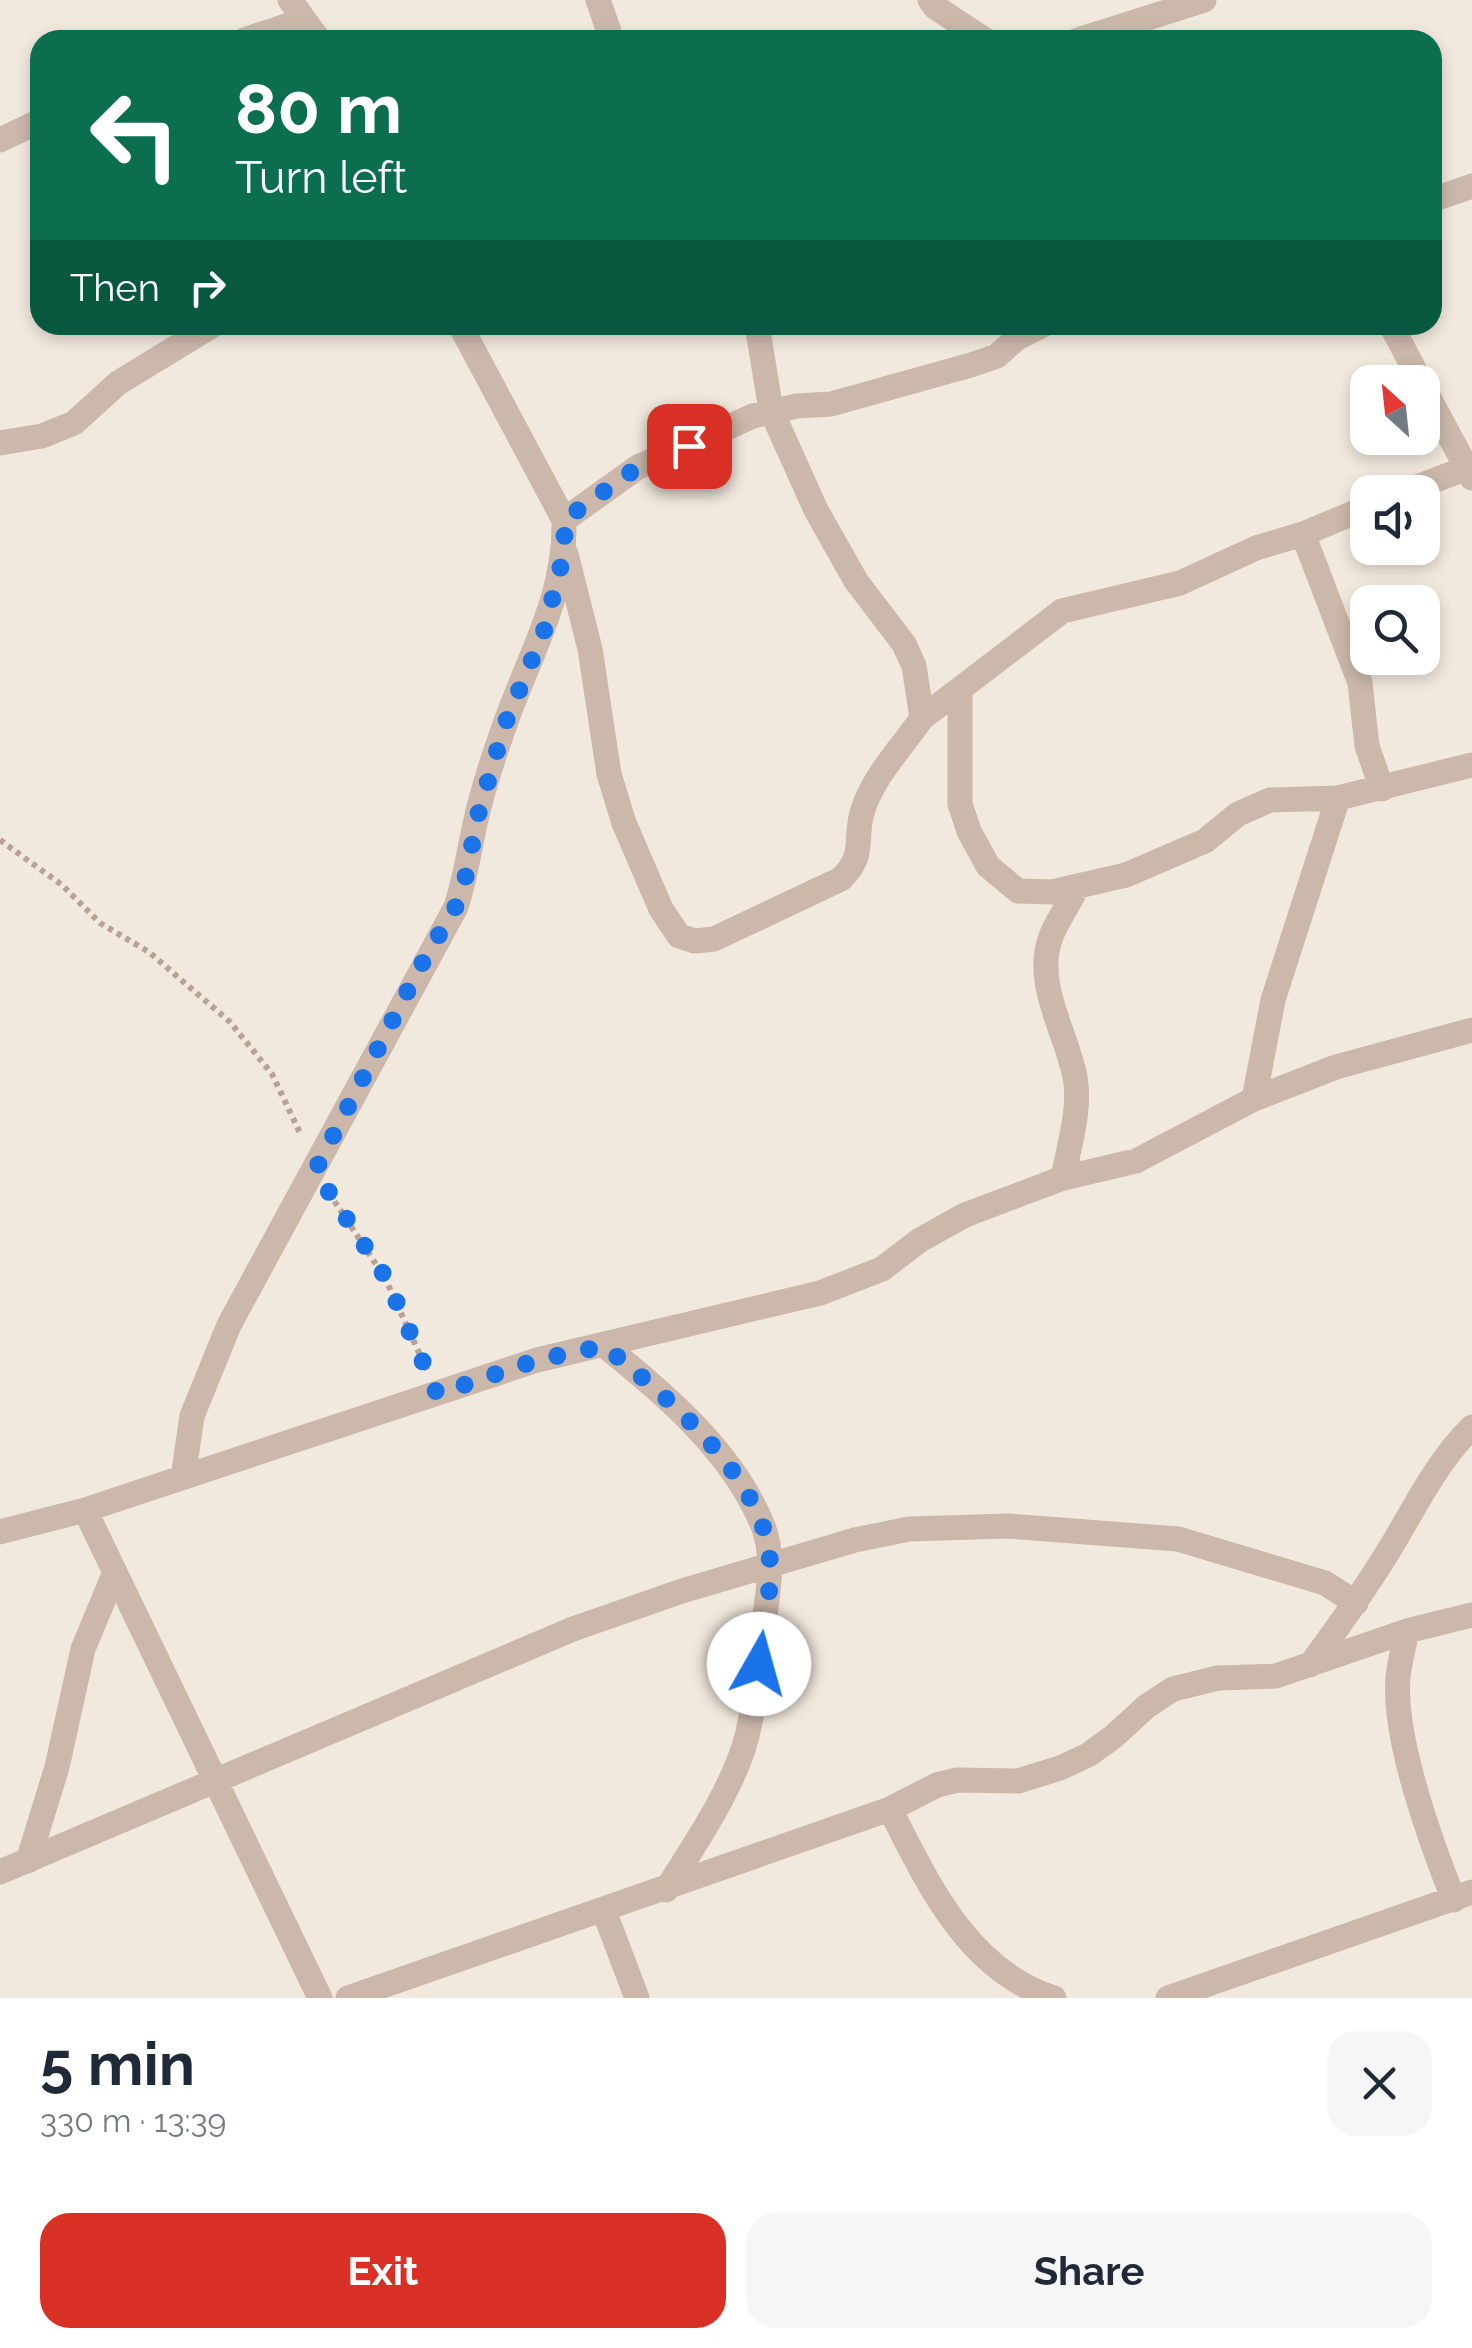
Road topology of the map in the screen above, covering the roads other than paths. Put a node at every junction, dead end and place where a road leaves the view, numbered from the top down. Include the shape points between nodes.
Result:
1 (598, 0) edge
2 (930, 0) edge
3 (1204, 0) edge
4 (304, 20) edge
5 (274, 30) edge
6 (608, 30) edge
7 (970, 30) edge
8 (1110, 30) edge
9 (30, 126) edge
10 (0, 140) edge
11 (1472, 186) edge
12 (1442, 196) edge
13 (197, 335) edge
14 (465, 335) edge
15 (759, 335) edge
16 (1022, 335) edge
17 (1395, 335) edge
18 (1412, 365) edge
19 (771, 410) junction
20 (1440, 416) edge
21 (0, 443) edge
22 (1470, 470) edge
23 (1440, 480) edge
24 (1350, 515) edge
25 (564, 520) junction
26 (1303, 534) junction
27 (565, 550) junction
28 (960, 691) junction
29 (922, 718) junction
30 (1472, 765) edge
31 (1382, 789) junction
32 (1338, 798) junction
33 (1078, 886) junction
34 (1472, 1030) edge
35 (1254, 1098) junction
36 (1063, 1178) junction
37 (604, 1346) junction
38 (1472, 1406) edge
39 (1465, 1433) edge
40 (183, 1478) junction
41 (85, 1510) junction
42 (0, 1532) edge
43 (770, 1564) junction
44 (115, 1572) junction
45 (1356, 1603) junction
46 (1472, 1615) edge
47 (1406, 1631) junction
48 (1310, 1664) junction
49 (215, 1780) junction
50 (890, 1809) junction
51 (28, 1861) junction
52 (0, 1872) edge
53 (666, 1890) junction
54 (1463, 1896) edge
55 (604, 1911) junction
56 (320, 1998) edge
57 (348, 1998) edge
58 (637, 1998) edge
59 (1054, 1998) edge
60 (1168, 1998) edge

1 - 6 street
2 - 7 street
3 - 8 street
4 - 5 street
9 - 10 street
11 - 12 street
13 - 21 street via 118,383 74,423
14 - 25 street
15 - 19 street
16 - 19 street via 971,365 832,404
17 - 18 street
19 - 25 street via 638,467
19 - 29 street via 856,581 904,644
20 - 22 street
22 - 23 street
24 - 26 street
25 - 27 street
26 - 28 street via 1180,583 1062,611
26 - 31 street via 1360,683 1366,746
27 - 29 street via 614,790 661,909 679,936 714,939 841,879 854,866 861,814
27 - 40 street via 544,631 505,724 456,906 229,1325 192,1416
28 - 29 street
28 - 33 street via 960,804 988,866 1018,891
30 - 31 street
31 - 32 street
32 - 33 street via 1270,800 1238,814 1205,841 1126,875
32 - 35 street via 1273,1000
33 - 36 street via 1045,962 1076,1080
34 - 35 street via 1336,1066
35 - 36 street via 1136,1160
36 - 37 street via 964,1215 882,1268 820,1293
37 - 40 street via 537,1360
37 - 43 street via 696,1424 764,1528
38 - 39 street
39 - 45 street
40 - 41 street
41 - 42 street
41 - 44 street
43 - 45 street via 909,1530 1046,1528 1178,1539 1325,1583
43 - 49 street via 573,1628
43 - 53 street via 746,1739 709,1823
44 - 49 street
44 - 51 street via 83,1649
45 - 48 street
46 - 47 street
47 - 48 street
47 - 54 street via 1398,1704 1422,1810
48 - 50 street via 1276,1676 1218,1678 1173,1689 1088,1755 1060,1768 1018,1781 957,1780
49 - 51 street
49 - 56 street
50 - 53 street
50 - 59 street via 980,1956
51 - 52 street
53 - 55 street
54 - 60 street
55 - 57 street
55 - 58 street

